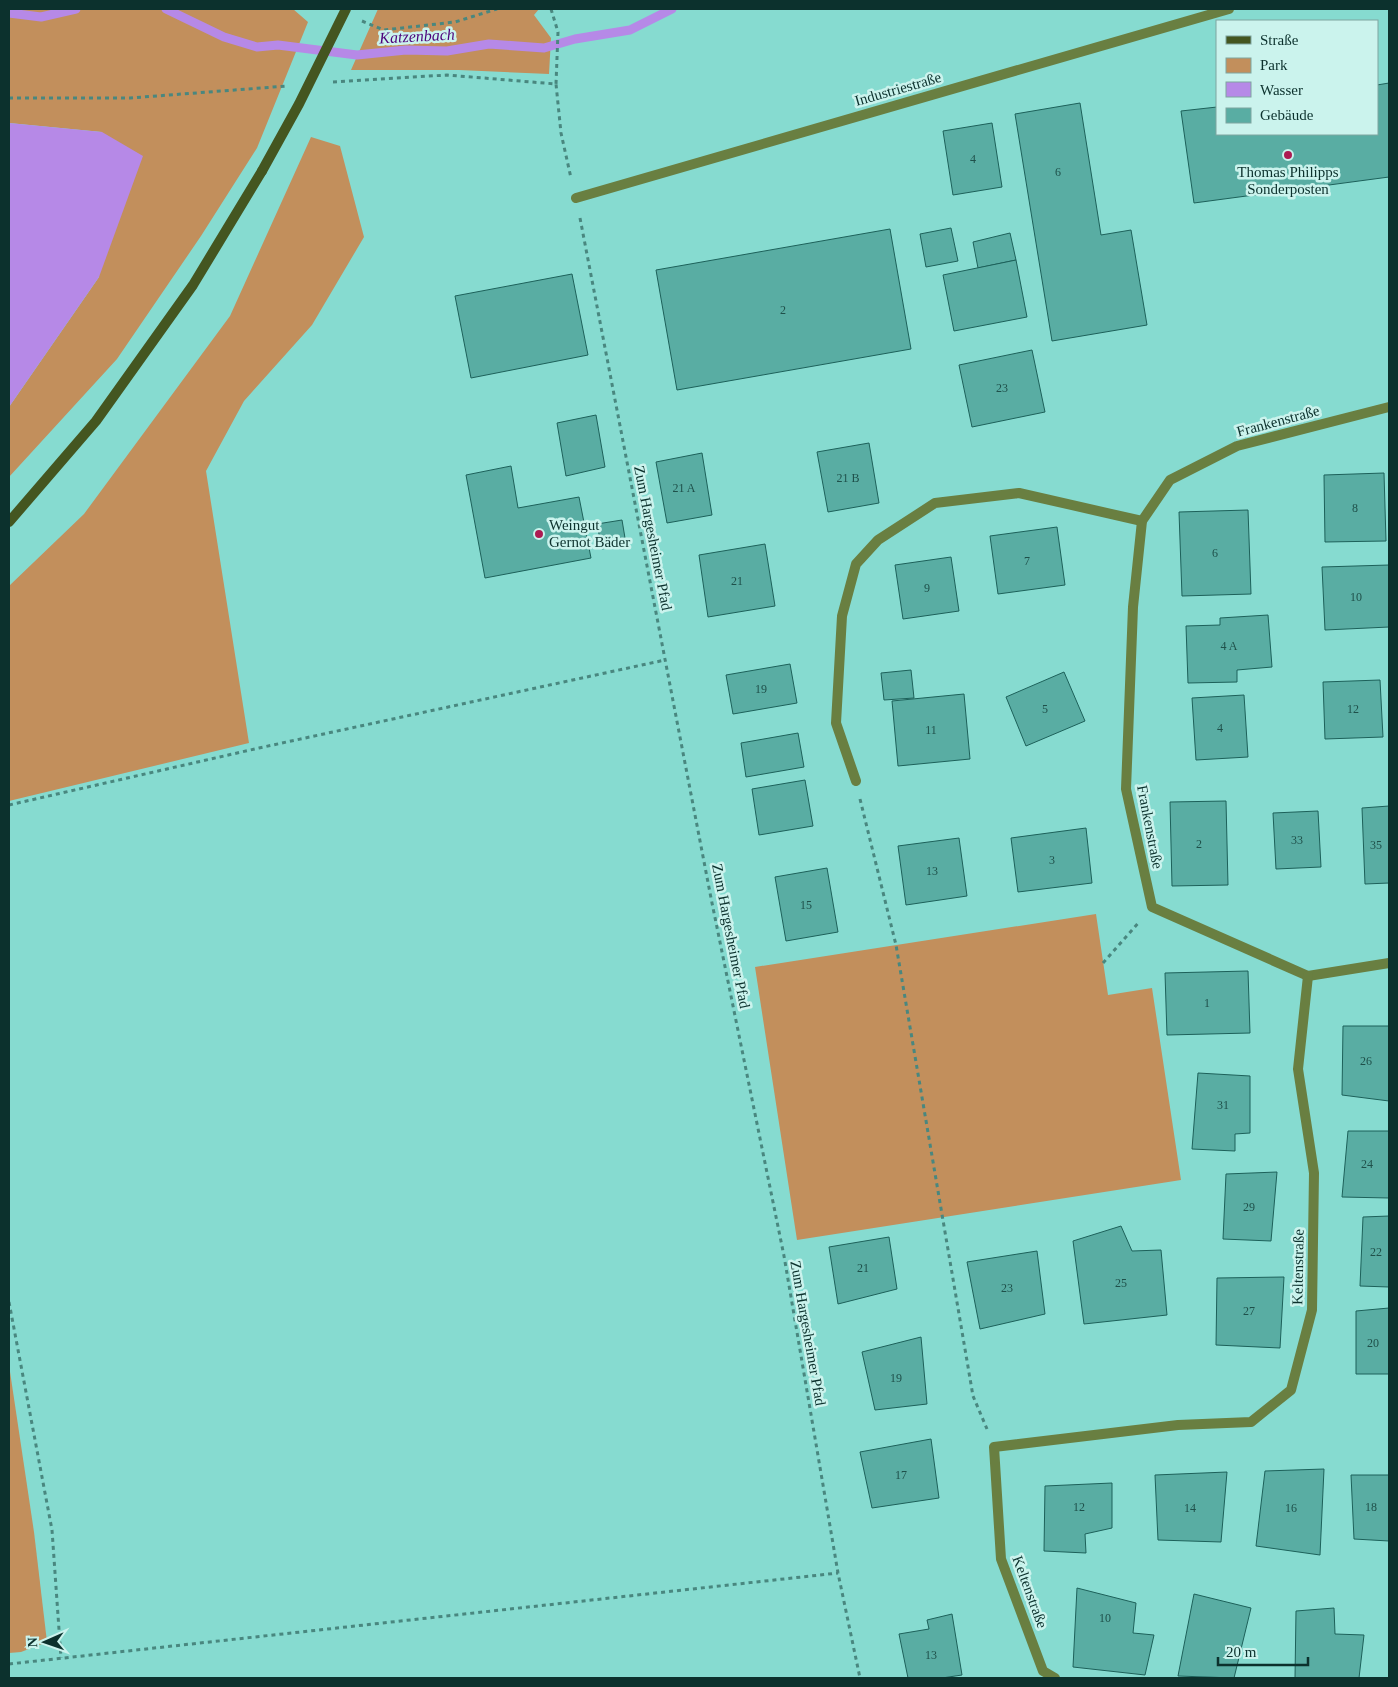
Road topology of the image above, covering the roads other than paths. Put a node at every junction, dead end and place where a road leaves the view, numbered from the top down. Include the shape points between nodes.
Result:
1 (346, 9) edge
2 (1229, 9) edge
3 (576, 198) road end
4 (1389, 407) edge
5 (9, 522) edge
6 (1142, 522) junction
7 (856, 782) road end
8 (1389, 963) edge
9 (1308, 976) junction
10 (1055, 1678) edge

1 - 5 main road, bridge via 299,104 193,285 96,421
2 - 3 street, Industriestraße
4 - 6 street, Frankenstraße via 1238,446 1170,480
6 - 7 street via 1019,493 935,503 878,540 856,564 842,616 836,723
6 - 9 street, Frankenstraße via 1133,607 1126,789 1152,907
8 - 9 street
9 - 10 street, Keltenstraße via 1298,1069 1314,1174 1312,1310 1291,1390 1251,1422 1178,1425 994,1447 1001,1559 1043,1671

